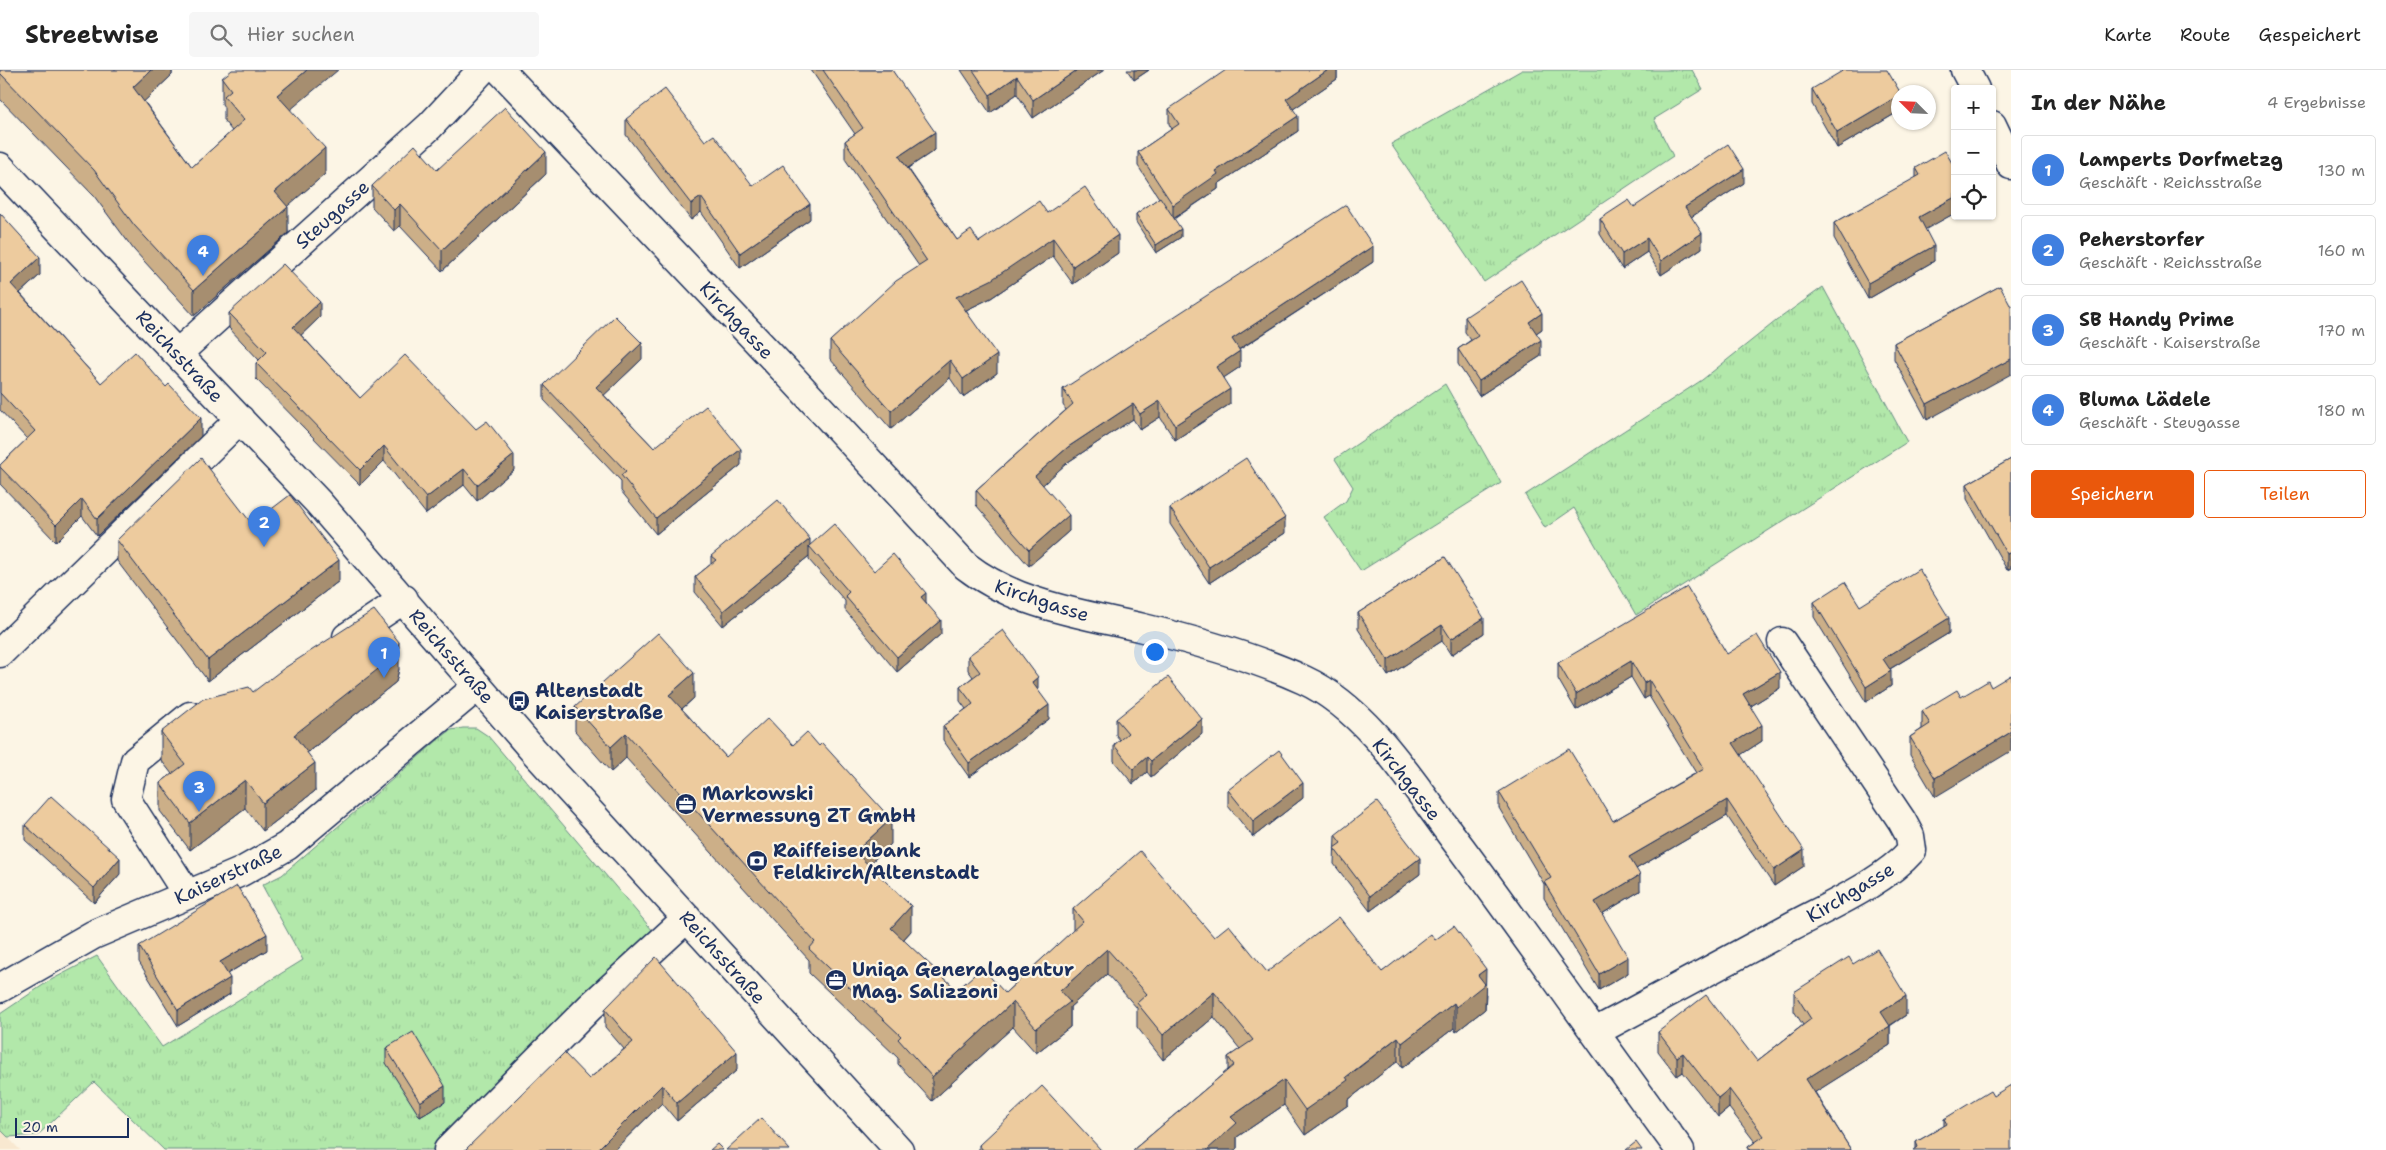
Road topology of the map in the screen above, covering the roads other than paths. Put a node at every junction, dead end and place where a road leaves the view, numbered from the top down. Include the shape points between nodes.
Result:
1 (482, 70) edge
2 (500, 70) edge
3 (1965, 70) edge
4 (1972, 85) edge
5 (1994, 130) edge
6 (2011, 165) edge
7 (0, 167) edge
8 (178, 353) junction
9 (240, 419) junction
10 (404, 599) junction
11 (1782, 642) dead end
12 (325, 651) edge
13 (0, 653) edge
14 (478, 686) junction
15 (214, 708) edge
16 (187, 894) junction
17 (687, 918) junction
18 (0, 988) edge
19 (1595, 1032) junction
20 (448, 1150) edge
21 (899, 1150) edge
22 (1680, 1150) edge

1 - 8 street, Steugasse via 430,126
2 - 19 street, Kirchgasse via 793,378 966,566 986,582 1029,600 1264,663 1332,695 1355,713 1405,774
3 - 4 street
5 - 6 street
7 - 8 street, Reichsstraße
8 - 9 street, Reichsstraße
9 - 10 street, Reichsstraße
9 - 13 street
10 - 12 street
10 - 14 street, Reichsstraße
11 - 19 street, Kirchgasse via 1902,821 1910,836 1912,850 1881,876 1835,903
14 - 16 street, Kaiserstraße via 287,846 241,872
14 - 17 street, Reichsstraße
15 - 16 street via 196,712 135,761 126,799
16 - 18 street, Kaiserstraße via 93,935
17 - 20 street via 590,1007
17 - 21 street, Reichsstraße
19 - 22 street, Kirchgasse

